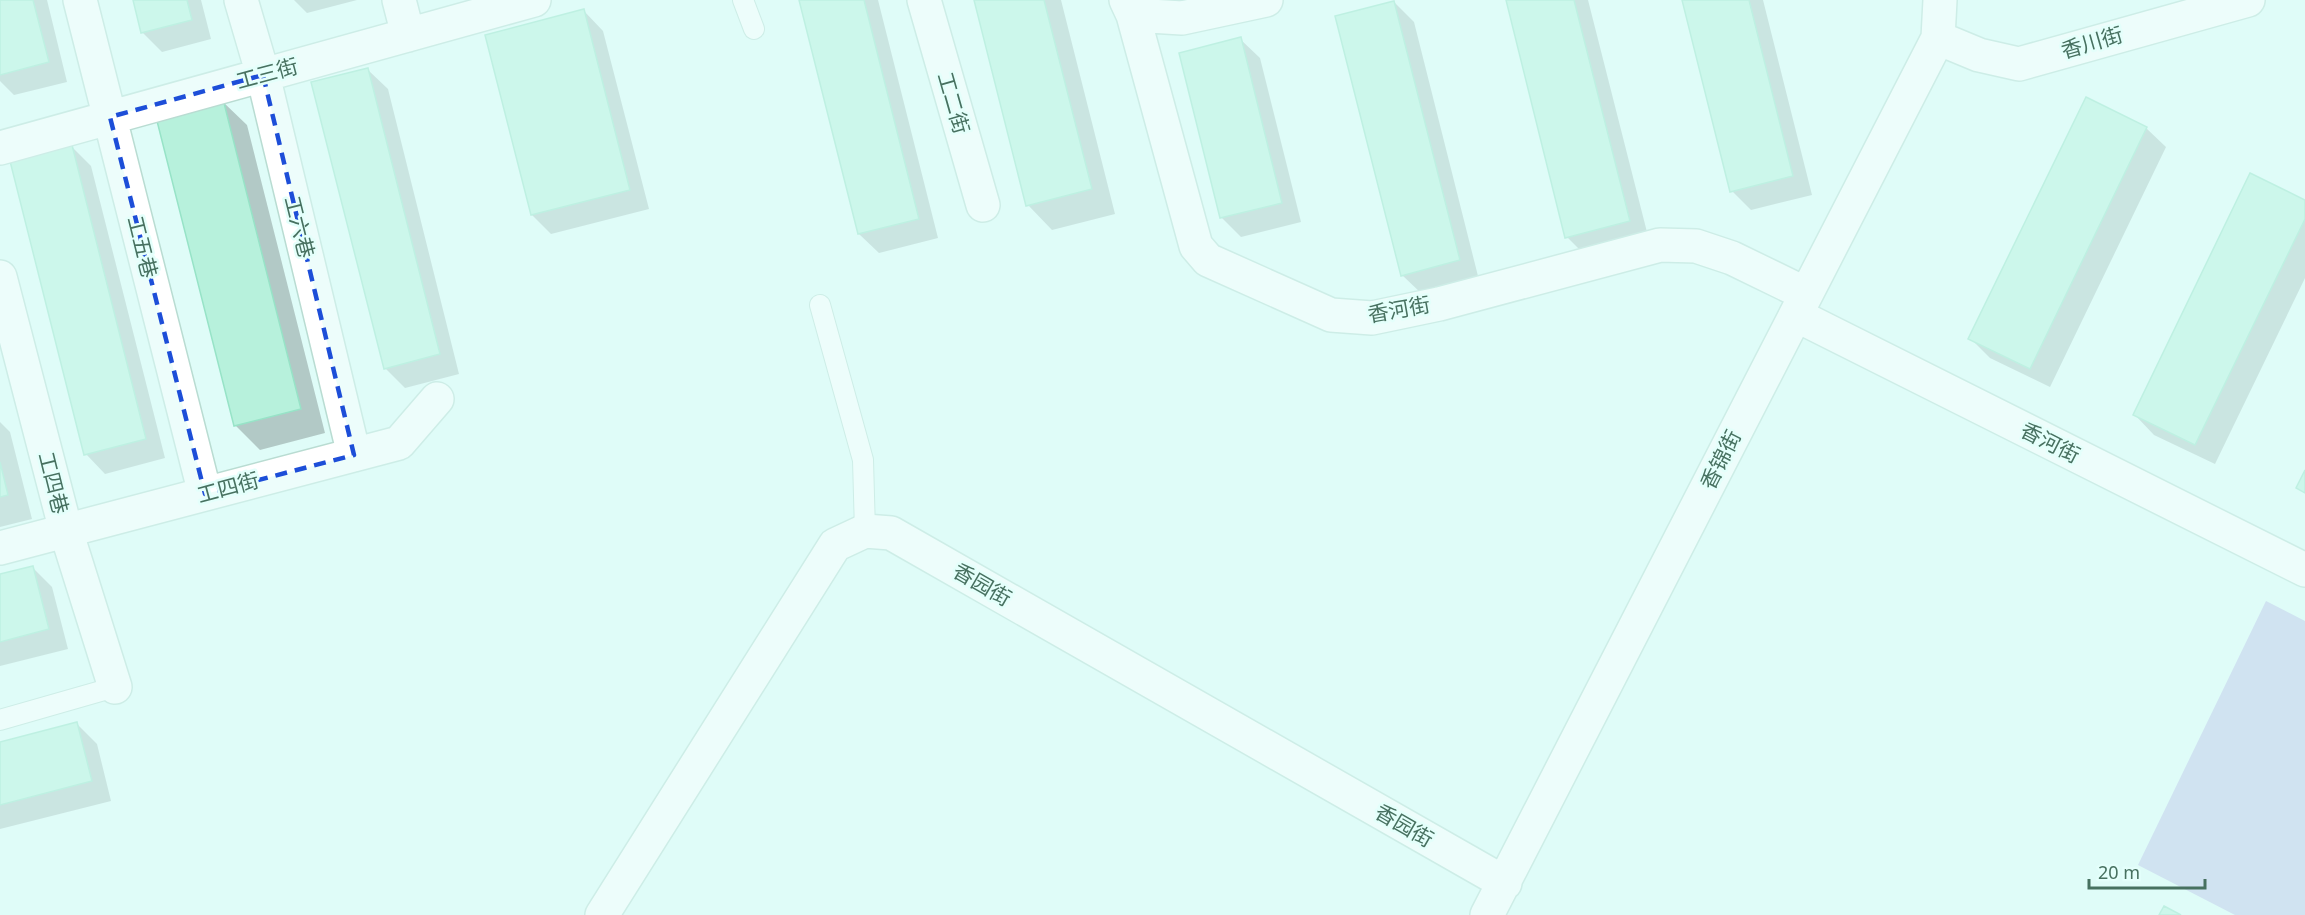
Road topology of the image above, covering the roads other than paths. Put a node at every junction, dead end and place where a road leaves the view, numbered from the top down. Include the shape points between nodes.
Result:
1 (80, 0) edge
2 (241, 0) edge
3 (399, 0) edge
4 (534, 0) edge
5 (743, 0) edge
6 (924, 0) edge
7 (1266, 0) edge
8 (1940, 0) edge
9 (2248, 0) edge
10 (1130, 8) edge
11 (754, 29) dead end
12 (408, 35) junction
13 (1938, 38) junction
14 (262, 75) junction
15 (110, 117) junction
16 (0, 148) edge
17 (983, 205) dead end
18 (0, 277) edge
19 (1801, 304) junction
20 (820, 305) dead end
21 (437, 399) dead end
22 (354, 455) junction
23 (205, 494) junction
24 (66, 531) junction
25 (865, 531) junction
26 (0, 548) edge
27 (2305, 570) edge
28 (115, 687) joint
29 (0, 720) edge
30 (1505, 883) junction
31 (602, 915) edge
32 (1487, 915) edge

1 - 15 street, 工五巷
2 - 14 street, 工六巷
3 - 12 street
4 - 12 street, 工三街
5 - 11 lane
6 - 17 street, 工二街
7 - 10 street via 1182,18
8 - 13 street, 香锦街
9 - 13 street, 香川街 via 2019,64 1979,55
10 - 19 street, 香河街 via 1196,246 1208,260 1331,315 1372,318 1439,304 1660,245 1696,246 1732,258
12 - 14 street, 工三街
13 - 19 street, 香锦街
14 - 15 street, 工三街
14 - 22 street, 工六巷
15 - 16 street, 工三街
15 - 23 street, 工五巷
18 - 24 street, 工四巷
19 - 27 street, 香河街
19 - 30 street, 香锦街
20 - 25 lane via 863,460
21 - 22 street, 工四街 via 399,443
22 - 23 street, 工四街
23 - 24 street, 工四街
24 - 26 street, 工四街
24 - 28 street, 工四巷
25 - 30 street, 香园街 via 891,532
25 - 31 street, 香园街 via 835,544
28 - 29 lane
30 - 32 street, 香锦街

